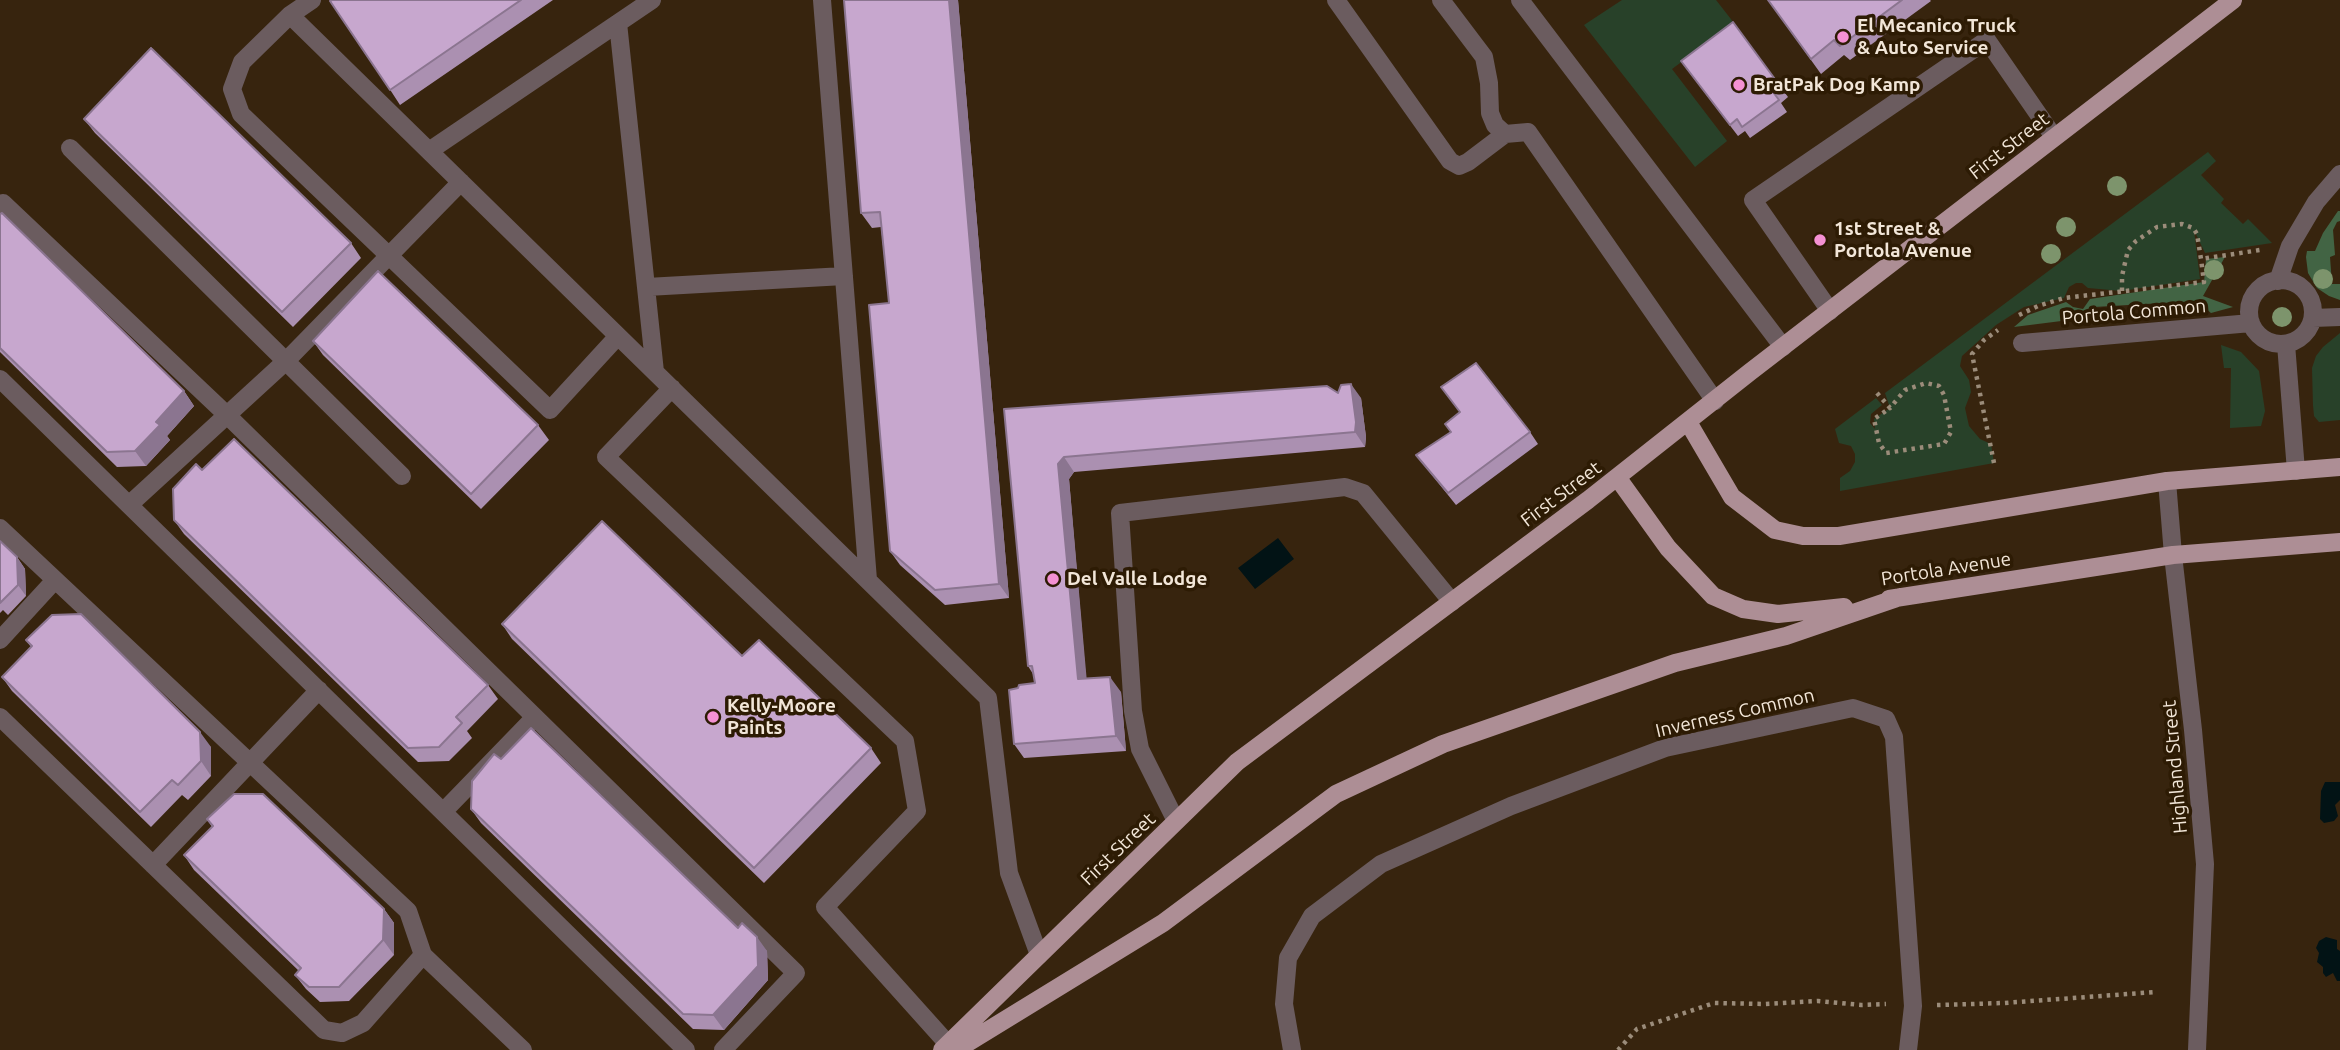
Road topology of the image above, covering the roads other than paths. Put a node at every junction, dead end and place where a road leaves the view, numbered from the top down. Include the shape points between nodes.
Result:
1 (312, 0) edge
2 (652, 0) edge
3 (822, 0) edge
4 (1336, 0) edge
5 (1441, 0) edge
6 (2233, 0) edge
7 (1528, 3) edge
8 (289, 15) junction
9 (618, 23) junction
10 (1505, 134) junction
11 (2054, 137) junction
12 (71, 148) dead end
13 (429, 151) junction
14 (2340, 174) edge
15 (460, 182) junction
16 (0, 206) edge
17 (390, 257) junction
18 (844, 276) junction
19 (2278, 281) junction
20 (647, 287) junction
21 (1830, 311) junction
22 (2340, 317) edge
23 (2313, 318) junction
24 (2250, 323) junction
25 (618, 336) junction
26 (2022, 343) dead end
27 (2286, 344) junction
28 (1783, 347) junction
29 (286, 361) junction
30 (655, 372) junction
31 (2, 385) edge
32 (672, 388) junction
33 (1715, 401) junction
34 (228, 416) junction
35 (1688, 422) junction
36 (2340, 467) edge
37 (2297, 471) junction
38 (402, 476) dead end
39 (1617, 477) junction
40 (2167, 481) junction
41 (130, 504) junction
42 (0, 528) edge
43 (2340, 542) edge
44 (2173, 555) junction
45 (55, 580) junction
46 (868, 580) junction
47 (1900, 597) junction
48 (1452, 602) junction
49 (0, 640) edge
50 (319, 690) junction
51 (0, 717) edge
52 (535, 717) junction
53 (250, 764) junction
54 (443, 812) junction
55 (1176, 821) junction
56 (153, 865) junction
57 (423, 955) junction
58 (1039, 955) junction
59 (949, 1048) edge
60 (523, 1050) edge
61 (687, 1050) edge
62 (723, 1050) edge
63 (1292, 1050) edge
64 (1908, 1050) edge
65 (2197, 1050) edge

1 - 8 street
2 - 9 street
3 - 18 street
4 - 10 street via 1450,161 1459,166 1468,162
5 - 10 street via 1484,57 1490,113
6 - 11 main road, First Street
7 - 28 street
8 - 13 street
8 - 17 street via 242,62 232,89 241,114
9 - 13 street
9 - 20 street
10 - 33 street via 1528,132
11 - 21 main road, First Street
11 - 21 street via 1987,40 1753,200
12 - 29 street
13 - 15 street
14 - 19 street via 2316,202 2290,246
15 - 17 street
15 - 25 street
16 - 34 street via 3,203
17 - 25 street via 550,410
17 - 29 street
18 - 20 street
18 - 46 street
19 - 23 street via 2303,289 2310,298
19 - 24 street via 2255,292
20 - 30 street
21 - 28 main road, First Street
22 - 23 street
23 - 27 street via 2304,336
24 - 26 street, Portola Common
24 - 27 street via 2268,342
25 - 30 street
27 - 37 street
28 - 33 main road, First Street
29 - 34 street
29 - 38 street
30 - 32 street
31 - 41 street
32 - 46 street
32 - 59 street via 606,457 905,741 917,811 825,906
33 - 35 main road, First Street
34 - 41 street
34 - 52 street
35 - 39 main road, First Street
35 - 40 main road via 1732,497 1775,530 1803,536 1839,536
36 - 37 main road
37 - 40 main road
39 - 47 main road, Portola Avenue via 1668,548 1713,596 1743,609 1779,614
39 - 48 main road, First Street
40 - 44 street, Highland Street
41 - 50 street
42 - 45 street
43 - 44 main road, Portola Avenue
44 - 47 main road, Portola Avenue
44 - 65 street, Highland Street via 2205,863
45 - 49 street
45 - 53 street
46 - 58 street via 988,698 1009,873
47 - 59 main road via 1786,635 1649,672 1443,744 1336,794 1163,923
48 - 55 main road, First Street via 1237,762
48 - 55 street via 1363,493 1345,487 1120,513 1133,711 1140,749
50 - 53 street
50 - 54 street
51 - 56 street
52 - 54 street
52 - 62 street via 796,973
53 - 56 street
53 - 57 street via 408,911
54 - 61 street
55 - 58 main road, First Street
56 - 57 street via 324,1030 342,1034 363,1023
57 - 60 street
58 - 59 main road, First Street
63 - 64 street, Inverness Common via 1284,1004 1288,958 1312,916 1381,864 1511,806 1665,748 1853,708 1886,719 1894,737 1913,1006

